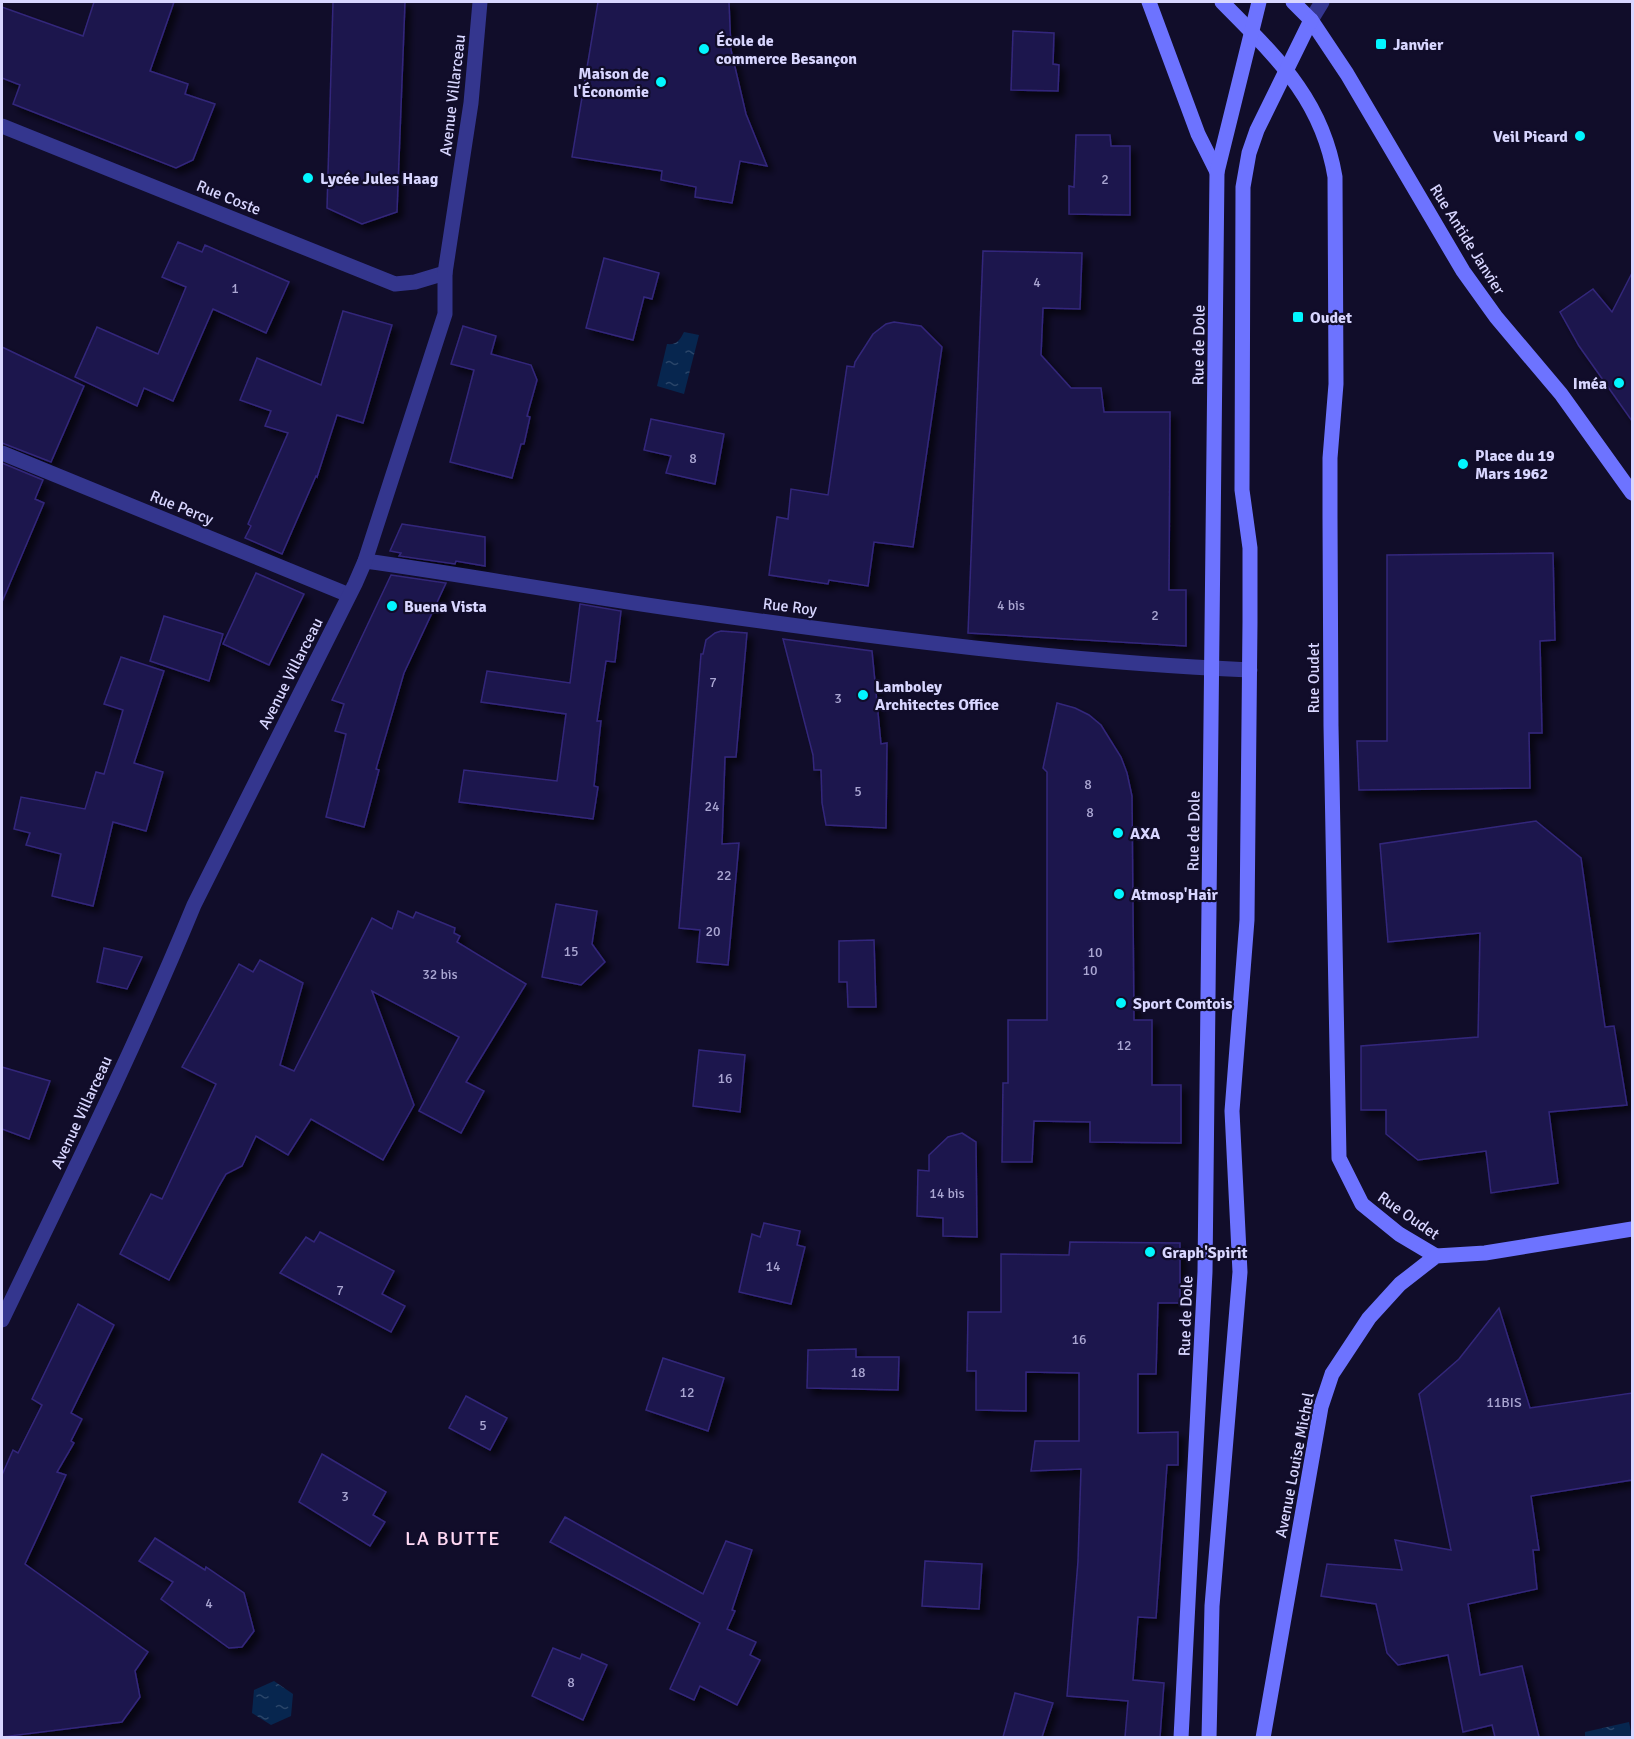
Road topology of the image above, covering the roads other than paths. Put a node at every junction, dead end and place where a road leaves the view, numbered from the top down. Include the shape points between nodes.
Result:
1 (480, 2) edge
2 (1149, 2) edge
3 (1222, 2) edge
4 (1259, 2) edge
5 (1293, 2) edge
6 (1322, 2) edge
7 (1311, 20) junction
8 (1252, 32) junction
9 (1286, 69) junction
10 (2, 126) edge
11 (1217, 172) junction
12 (445, 273) junction
13 (2, 453) edge
14 (1632, 493) edge
15 (365, 561) junction
16 (350, 595) junction
17 (1213, 669) junction
18 (1250, 670) junction
19 (1632, 1229) edge
20 (1436, 1256) junction
21 (2, 1320) edge
22 (1180, 1737) edge
23 (1209, 1737) edge
24 (1263, 1737) edge

1 - 12 street, Avenue Villarceau via 471,103
2 - 11 main road via 1198,134
3 - 8 main road, Rue Oudet
4 - 8 main road, Rue de Dole
5 - 7 main road, Rue Antide Janvier
6 - 7 street
7 - 9 main road
7 - 14 main road, Rue Antide Janvier via 1463,271 1496,318 1561,394
8 - 9 main road, Rue Oudet
8 - 11 main road, Rue de Dole
9 - 18 main road via 1257,130 1244,187 1242,490 1250,548
9 - 20 main road, Rue Oudet via 1317,118 1335,177 1336,384 1330,458 1330,552 1339,1158 1362,1204 1399,1234
10 - 12 street, Rue Coste via 395,284
11 - 17 main road, Rue de Dole
12 - 15 street, Avenue Villarceau via 445,314
13 - 16 street, Rue Percy
15 - 16 street, Avenue Villarceau
15 - 17 street, Rue Roy via 696,612 1029,653
16 - 21 street, Avenue Villarceau via 194,905 78,1163
17 - 18 street, Rue Roy
17 - 22 main road, Rue de Dole via 1205,1272
18 - 23 main road via 1247,920 1232,1111 1240,1272 1212,1606
19 - 20 main road via 1485,1253
20 - 24 main road, Avenue Louise Michel via 1400,1284 1369,1318 1332,1374 1321,1407

